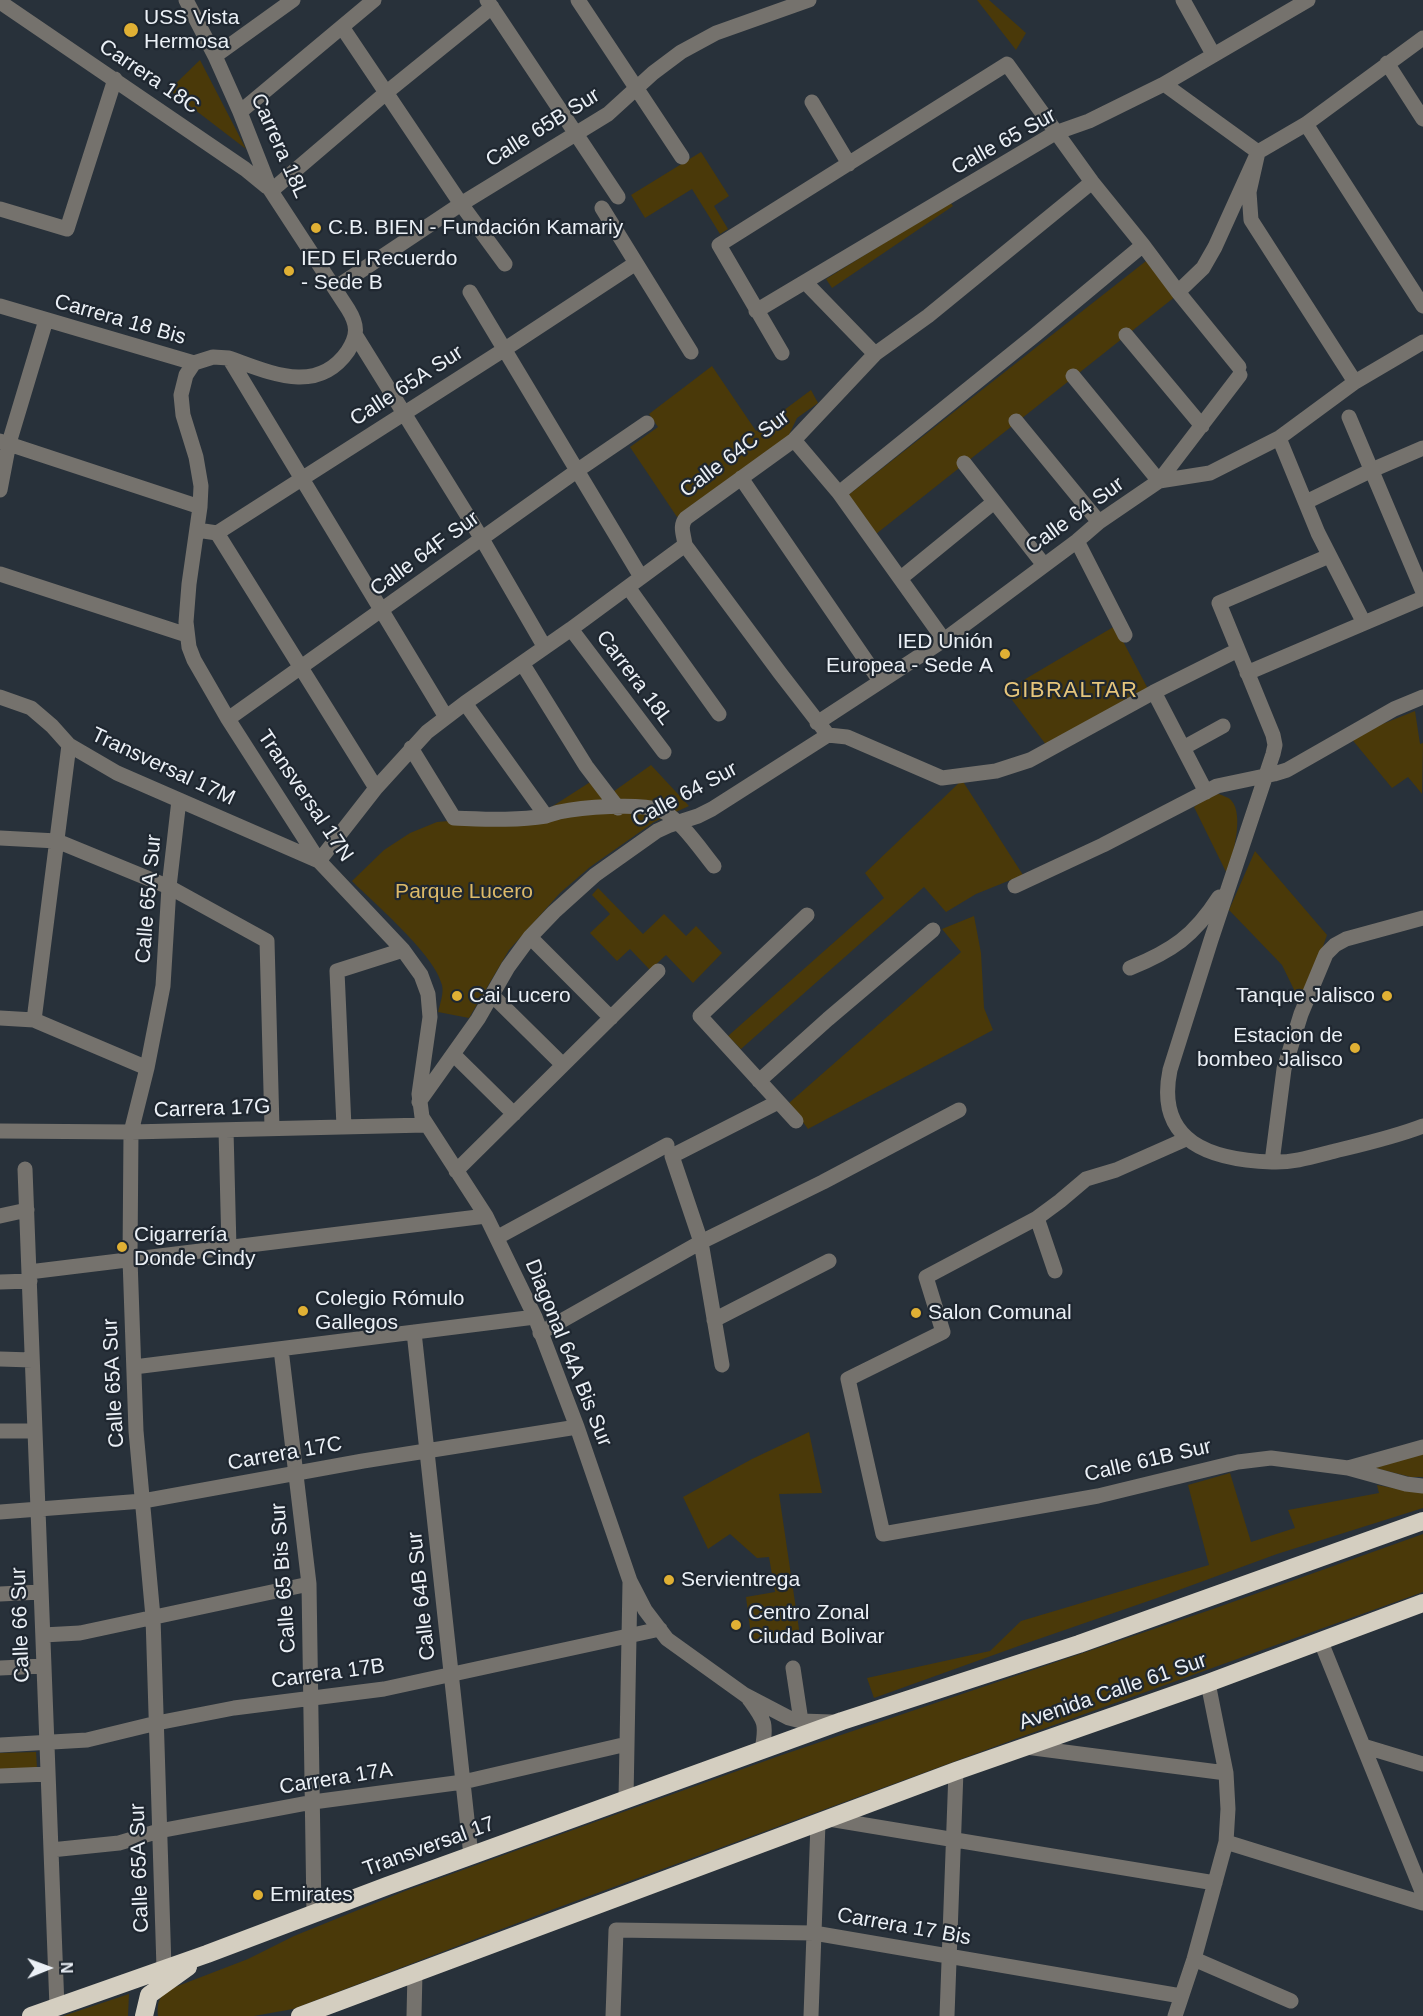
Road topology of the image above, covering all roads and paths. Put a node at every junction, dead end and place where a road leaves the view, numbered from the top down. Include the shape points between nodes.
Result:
1 (186, 0) edge
2 (293, 0) edge
3 (374, 0) edge
4 (578, 0) edge
5 (808, 0) edge
6 (1183, 0) edge
7 (1279, 0) edge
8 (1308, 0) edge
9 (489, 4) edge
10 (1, 7) edge
11 (1278, 18) junction
12 (342, 27) junction
13 (1423, 38) edge
14 (1213, 54) junction
15 (215, 56) junction
16 (1387, 63) junction
17 (115, 79) junction
18 (1164, 84) junction
19 (635, 88) junction
20 (387, 92) junction
21 (812, 102) dead end
22 (240, 112) junction
23 (1423, 119) edge
24 (1306, 124) junction
25 (1055, 133) junction
26 (575, 134) junction
27 (1258, 152) junction
28 (682, 157) dead end
29 (849, 164) junction
30 (1092, 182) junction
31 (271, 191) junction
32 (618, 197) dead end
33 (461, 204) junction
34 (602, 208) dead end
35 (0, 209) edge
36 (1139, 240) junction
37 (636, 263) junction
38 (505, 264) dead end
39 (806, 283) junction
40 (335, 288) junction
41 (471, 292) dead end
42 (1178, 292) junction
43 (0, 306) edge
44 (1423, 306) edge
45 (756, 312) junction
46 (46, 320) junction
47 (1126, 335) dead end
48 (356, 336) junction
49 (1423, 342) edge
50 (505, 349) junction
51 (691, 352) dead end
52 (782, 354) dead end
53 (875, 354) junction
54 (229, 358) junction
55 (194, 363) junction
56 (1073, 376) dead end
57 (1355, 382) junction
58 (404, 412) junction
59 (1349, 417) dead end
60 (1016, 421) dead end
61 (647, 423) dead end
62 (1202, 426) junction
63 (1279, 438) junction
64 (794, 440) junction
65 (5, 442) edge
66 (1423, 447) edge
67 (964, 463) dead end
68 (578, 470) junction
69 (1372, 470) junction
70 (741, 478) junction
71 (303, 479) junction
72 (1159, 481) junction
73 (0, 490) edge
74 (839, 493) junction
75 (994, 502) junction
76 (1306, 502) junction
77 (200, 507) junction
78 (1099, 522) junction
79 (197, 530) junction
80 (217, 533) junction
81 (482, 539) junction
82 (1077, 541) junction
83 (685, 545) junction
84 (1329, 556) junction
85 (1044, 565) junction
86 (0, 574) edge
87 (641, 577) junction
88 (901, 578) junction
89 (628, 587) junction
90 (1423, 592) edge
91 (1423, 598) edge
92 (382, 610) junction
93 (1364, 623) junction
94 (571, 629) junction
95 (188, 635) junction
96 (1125, 635) dead end
97 (944, 640) junction
98 (544, 646) junction
99 (1238, 650) junction
100 (522, 663) junction
101 (301, 668) junction
102 (1247, 673) junction
103 (880, 681) junction
104 (1154, 692) junction
105 (1423, 697) edge
106 (0, 698) edge
107 (465, 703) junction
108 (719, 714) dead end
109 (446, 717) junction
110 (228, 718) junction
111 (817, 723) junction
112 (1223, 726) dead end
113 (828, 735) junction
114 (69, 745) junction
115 (411, 748) junction
116 (1183, 748) junction
117 (664, 752) dead end
118 (1266, 776) junction
119 (376, 788) junction
120 (1206, 792) junction
121 (179, 800) junction
122 (618, 807) junction
123 (546, 816) junction
124 (677, 822) junction
125 (0, 838) edge
126 (57, 841) junction
127 (319, 861) junction
128 (714, 866) dead end
129 (1235, 868) junction
130 (1015, 886) dead end
131 (169, 887) junction
132 (807, 915) dead end
133 (1423, 918) edge
134 (933, 930) dead end
135 (530, 937) junction
136 (403, 950) junction
137 (1130, 968) dead end
138 (658, 970) dead end
139 (492, 995) junction
140 (0, 1018) edge
141 (610, 1018) junction
142 (34, 1020) junction
143 (454, 1055) junction
144 (563, 1065) junction
145 (147, 1068) junction
146 (759, 1081) junction
147 (419, 1102) junction
148 (778, 1102) junction
149 (959, 1110) dead end
150 (513, 1114) junction
151 (796, 1121) dead end
152 (426, 1125) junction
153 (344, 1126) junction
154 (1423, 1126) edge
155 (272, 1128) junction
156 (226, 1130) junction
157 (0, 1131) edge
158 (131, 1132) junction
159 (1186, 1139) junction
160 (670, 1150) junction
161 (1272, 1162) junction
162 (25, 1170) dead end
163 (456, 1171) junction
164 (27, 1210) junction
165 (0, 1216) edge
166 (486, 1216) junction
167 (1037, 1218) junction
168 (498, 1237) junction
169 (701, 1242) junction
170 (229, 1248) junction
171 (130, 1259) junction
172 (829, 1261) dead end
173 (1055, 1271) dead end
174 (29, 1277) junction
175 (0, 1282) edge
176 (535, 1317) junction
177 (714, 1320) junction
178 (414, 1332) junction
179 (540, 1333) junction
180 (282, 1349) junction
181 (0, 1359) edge
182 (32, 1360) junction
183 (722, 1365) dead end
184 (134, 1367) junction
185 (577, 1427) junction
186 (0, 1431) edge
187 (35, 1431) junction
188 (1423, 1447) edge
189 (428, 1452) junction
190 (1348, 1468) junction
191 (297, 1474) junction
192 (1423, 1486) edge
193 (143, 1501) junction
194 (37, 1509) junction
195 (0, 1512) edge
196 (1423, 1521) edge
197 (630, 1581) junction
198 (309, 1584) junction
199 (41, 1592) junction
200 (0, 1594) edge
201 (1423, 1603) edge
202 (153, 1617) junction
203 (660, 1629) junction
204 (43, 1635) junction
205 (629, 1636) junction
206 (1321, 1641) junction
207 (44, 1666) junction
208 (0, 1668) edge
209 (793, 1668) dead end
210 (451, 1674) junction
211 (1208, 1683) junction
212 (745, 1695) junction
213 (311, 1698) junction
214 (801, 1720) junction
215 (842, 1721) junction
216 (157, 1723) junction
217 (47, 1744) junction
218 (627, 1744) junction
219 (0, 1745) edge
220 (1363, 1746) junction
221 (1026, 1747) junction
222 (762, 1750) junction
223 (1423, 1764) edge
224 (956, 1771) junction
225 (1226, 1773) junction
226 (48, 1774) junction
227 (0, 1776) edge
228 (463, 1782) junction
229 (626, 1799) junction
230 (313, 1802) junction
231 (824, 1821) junction
232 (159, 1831) junction
233 (953, 1839) junction
234 (1226, 1842) junction
235 (51, 1850) junction
236 (471, 1856) junction
237 (1215, 1883) junction
238 (1423, 1894) edge
239 (1423, 1904) edge
240 (314, 1913) junction
241 (814, 1933) junction
242 (207, 1954) junction
243 (949, 1956) junction
244 (1194, 1959) junction
245 (164, 1968) junction
246 (416, 1972) junction
247 (1181, 1996) junction
248 (1291, 2001) dead end
249 (57, 2007) junction
250 (31, 2016) edge
251 (144, 2016) edge
252 (300, 2016) edge
253 (414, 2016) edge
254 (613, 2016) edge
255 (811, 2016) edge
256 (947, 2016) edge
257 (1175, 2016) edge

1 - 15 street, Carrera 18L
2 - 15 street
3 - 12 street
4 - 19 street
5 - 19 street, Calle 65B Sur via 699,41
6 - 14 street
7 - 11 street
8 - 11 street, Calle 65 Sur
9 - 20 street
9 - 26 street
10 - 17 street, Carrera 18C
11 - 14 street, Calle 65 Sur
12 - 20 street
12 - 22 street
13 - 16 street
14 - 18 street, Calle 65 Sur
15 - 22 street, Carrera 18L
16 - 23 street
16 - 24 street
17 - 31 street, Carrera 18C
17 - 35 street via 67,229
18 - 25 street, Calle 65 Sur
18 - 27 street
19 - 26 street, Calle 65B Sur via 608,114
19 - 28 street
20 - 31 street
20 - 33 street
21 - 29 street
22 - 31 street, Carrera 18L
24 - 27 street
24 - 44 street
25 - 29 street via 1007,64
25 - 30 street
25 - 39 street, Calle 65 Sur
26 - 32 street
26 - 33 street, Calle 65B Sur
27 - 42 street via 1215,247 1203,268
27 - 57 street via 1249,192 1251,220
29 - 45 street via 719,245
30 - 36 street
30 - 53 street, Calle 64C Sur via 928,316
31 - 40 street, Carrera 18L
33 - 38 street
33 - 40 street, Calle 65B Sur
34 - 37 street
36 - 42 street
36 - 74 street via 1035,335
37 - 50 street, Calle 65A Sur
37 - 51 street
39 - 45 street, Calle 65 Sur
39 - 53 street
40 - 48 street, Carrera 18L via 353,317
41 - 50 street
42 - 62 street, Calle 64 Sur via 1240,371
43 - 46 street, Carrera 18 Bis
45 - 52 street
46 - 55 street, Carrera 18 Bis
46 - 65 street
47 - 62 street
48 - 54 street via 339,362 306,377 275,374
48 - 58 street, Carrera 18L
49 - 57 street
50 - 58 street, Calle 65A Sur
50 - 68 street
53 - 64 street, Calle 64C Sur
54 - 55 street, Carrera 18 Bis via 213,357
54 - 71 street
55 - 77 street, Transversal 17N via 182,385 181,405 196,457
56 - 72 street
57 - 63 street
58 - 71 street, Calle 65A Sur
58 - 81 street, Carrera 18L
59 - 69 street
60 - 78 street
61 - 68 street, Calle 64F Sur
62 - 72 street, Calle 64 Sur
63 - 72 street via 1210,472
63 - 76 street
64 - 70 street, Calle 64C Sur
64 - 74 street
65 - 73 street
65 - 77 street
66 - 69 street
67 - 75 street
68 - 81 street, Calle 64F Sur
68 - 87 street
69 - 76 street
69 - 90 street
70 - 83 street, Calle 64C Sur via 684,520
70 - 103 street
71 - 80 street, Calle 65A Sur
71 - 92 street
72 - 78 street, Calle 64 Sur
74 - 88 street
75 - 85 street
75 - 88 street
76 - 84 street
77 - 79 street, Transversal 17N
78 - 82 street, Calle 64 Sur
79 - 80 street
79 - 95 street, Transversal 17N via 188,594
80 - 101 street
81 - 92 street, Calle 64F Sur
81 - 98 street, Carrera 18L
82 - 85 street, Calle 64 Sur
82 - 96 street
83 - 87 street
83 - 111 street
84 - 93 street
84 - 99 street via 1218,603
85 - 97 street, Calle 64 Sur
86 - 95 street
87 - 89 street
88 - 97 street
89 - 94 street
89 - 108 street
91 - 93 street
92 - 101 street, Calle 64F Sur
92 - 109 street
93 - 102 street
94 - 98 street
94 - 117 street, Carrera 18L
95 - 110 street, Transversal 17N via 194,660
97 - 103 street, Calle 64 Sur
98 - 100 street
99 - 102 street
99 - 104 street
100 - 107 street
100 - 122 street via 586,766
101 - 110 street, Calle 64F Sur
101 - 119 street
102 - 118 street via 1275,745
103 - 111 street, Calle 64 Sur
104 - 113 street via 1030,760 963,776 942,778 847,737
104 - 116 street
105 - 118 street via 1394,709 1287,770
106 - 114 street, Transversal 17M via 31,708
107 - 109 street
107 - 123 street
109 - 115 street
110 - 127 street, Transversal 17N
111 - 113 street
112 - 116 street
113 - 124 street, Calle 64 Sur via 712,809
114 - 121 street, Transversal 17M via 117,773
114 - 126 street
115 - 119 street
115 - 123 street via 454,818
116 - 120 street
118 - 120 street
118 - 129 street
119 - 127 street
120 - 130 street
121 - 127 street, Transversal 17M
121 - 131 street, Calle 65A Sur
122 - 123 street
122 - 124 street via 661,811
124 - 128 street
124 - 135 street, Calle 64 Sur via 657,831 595,875
125 - 126 street
126 - 131 street
126 - 142 street
127 - 136 street, Transversal 17N
129 - 137 street via 1194,930 1158,957
129 - 159 street via 1167,1081 1170,1113
131 - 145 street, Calle 65A Sur via 163,986
131 - 155 street via 267,941
132 - 146 street via 700,1016
133 - 161 street via 1346,939 1326,954 1284,1069
134 - 146 street
135 - 139 street, Calle 64 Sur
135 - 141 street
136 - 147 street, Transversal 17N via 421,975 430,1005
136 - 153 street via 337,971
138 - 141 street
139 - 143 street, Calle 64 Sur
139 - 144 street
140 - 142 street
141 - 144 street
142 - 145 street
143 - 147 street, Calle 64 Sur
143 - 150 street
144 - 150 street
145 - 158 street, Calle 65A Sur
146 - 148 street
147 - 152 street, Diagonal 64A Bis Sur
148 - 151 street
148 - 160 street
149 - 169 street
150 - 163 street
152 - 153 street, Carrera 17G
152 - 163 street, Diagonal 64A Bis Sur
153 - 155 street, Carrera 17G
154 - 161 street via 1309,1157
155 - 156 street, Carrera 17G
156 - 158 street, Carrera 17G
156 - 170 street
157 - 158 street, Carrera 17G
158 - 171 street, Calle 65A Sur
159 - 161 street via 1227,1158
159 - 167 street via 1086,1179
160 - 168 street
160 - 169 street
162 - 164 street, Calle 66 Sur
163 - 166 street, Diagonal 64A Bis Sur
164 - 165 street
164 - 174 street, Calle 66 Sur
166 - 168 street, Diagonal 64A Bis Sur
166 - 170 street
167 - 173 street
167 - 190 street, Calle 61B Sur via 926,1276 944,1332 848,1379 883,1534 1098,1496 1238,1462 1271,1458
168 - 176 street, Diagonal 64A Bis Sur
169 - 177 street
169 - 179 street
170 - 171 street
171 - 174 street
171 - 184 street, Calle 65A Sur
172 - 177 street
174 - 175 street
174 - 182 street, Calle 66 Sur
176 - 178 street
176 - 179 street, Diagonal 64A Bis Sur
177 - 183 street
178 - 180 street
178 - 189 street, Calle 64B Sur
179 - 185 street, Diagonal 64A Bis Sur
180 - 184 street
180 - 191 street, Calle 65 Bis Sur
181 - 182 street
182 - 187 street, Calle 66 Sur
184 - 193 street, Calle 65A Sur
185 - 189 street, Carrera 17C
185 - 197 street, Diagonal 64A Bis Sur
186 - 187 street
187 - 194 street, Calle 66 Sur
188 - 190 street
189 - 191 street, Carrera 17C
189 - 210 street, Calle 64B Sur
190 - 192 street, Calle 61B Sur
191 - 193 street, Carrera 17C
191 - 198 street, Calle 65 Bis Sur
193 - 194 street, Carrera 17C
193 - 202 street, Calle 65A Sur
194 - 195 street, Carrera 17C
194 - 199 street, Calle 66 Sur
196 - 215 highway via 1079,1644
197 - 203 street, Diagonal 64A Bis Sur
197 - 205 street
198 - 202 street
198 - 213 street, Calle 65 Bis Sur
199 - 200 street
199 - 204 street, Calle 66 Sur
201 - 206 highway, Avenida Calle 61 Sur
202 - 204 street via 80,1633
202 - 216 street, Calle 65A Sur
203 - 205 street, Carrera 17B
203 - 212 street, Diagonal 64A Bis Sur
204 - 207 street, Calle 66 Sur
205 - 210 street, Carrera 17B
205 - 218 street
206 - 211 highway, Avenida Calle 61 Sur
206 - 220 street
207 - 208 street
207 - 217 street, Calle 66 Sur
209 - 214 street
210 - 213 street, Carrera 17B via 384,1689
210 - 228 street, Calle 64B Sur
211 - 221 highway, Avenida Calle 61 Sur
211 - 225 street
212 - 214 street
212 - 222 street via 765,1724
213 - 216 street, Carrera 17B
213 - 230 street, Calle 65 Bis Sur
214 - 215 street
215 - 222 highway, Transversal 17
216 - 217 street, Carrera 17B via 87,1740
216 - 232 street, Calle 65A Sur
217 - 219 street, Carrera 17B
217 - 226 street, Calle 66 Sur
218 - 228 street, Carrera 17A
218 - 229 street
220 - 223 street
220 - 238 street
221 - 224 highway, Avenida Calle 61 Sur
221 - 225 street
222 - 229 highway, Transversal 17
224 - 231 highway, Avenida Calle 61 Sur
224 - 233 street
225 - 234 street
226 - 227 street
226 - 235 street, Calle 66 Sur
228 - 230 street, Carrera 17A
228 - 236 street, Calle 64B Sur
229 - 236 highway, Transversal 17
230 - 232 street, Carrera 17A
230 - 240 street, Calle 65 Bis Sur
231 - 233 street
231 - 241 street
231 - 246 highway
232 - 235 street, Carrera 17A via 119,1843
232 - 245 street, Calle 65A Sur
233 - 237 street
233 - 243 street
234 - 237 street
234 - 239 street
235 - 249 street, Calle 66 Sur
236 - 240 highway, Transversal 17
237 - 244 street
240 - 242 highway, Transversal 17
241 - 243 street, Carrera 17 Bis
241 - 254 street, Carrera 17 Bis via 616,1930
241 - 255 street
242 - 245 highway, Transversal 17
242 - 251 highway via 149,1995
243 - 247 street, Carrera 17 Bis
243 - 256 street
244 - 247 street
244 - 248 street
245 - 249 highway, Transversal 17
246 - 252 highway
246 - 253 street
247 - 257 street
249 - 250 highway, Transversal 17

